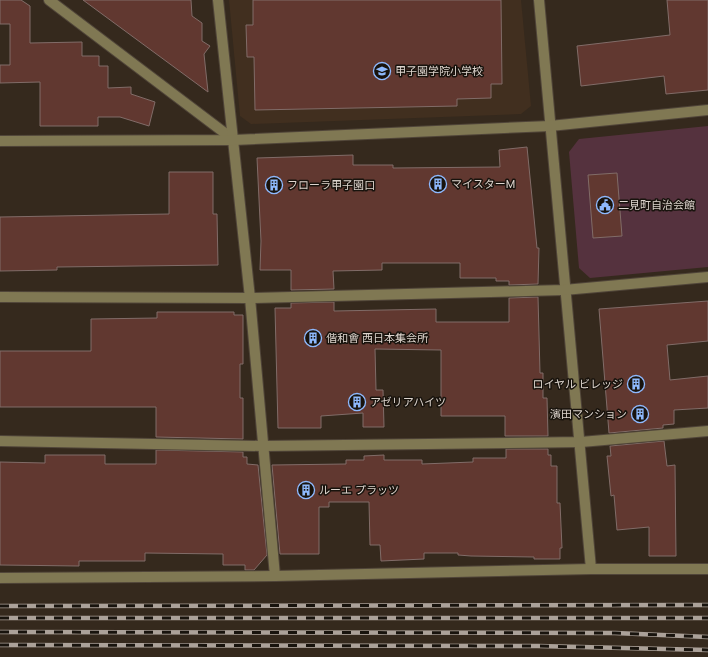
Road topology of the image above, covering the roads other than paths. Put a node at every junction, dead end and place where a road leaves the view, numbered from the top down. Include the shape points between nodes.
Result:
1 (49, 0) edge
2 (218, 0) edge
3 (539, 0) edge
4 (708, 110) edge
5 (550, 126) junction
6 (234, 140) junction
7 (0, 141) edge
8 (708, 277) edge
9 (564, 290) junction
10 (0, 297) edge
11 (250, 298) junction
12 (708, 431) edge
13 (0, 441) edge
14 (581, 442) junction
15 (262, 446) junction
16 (708, 569) edge
17 (591, 570) junction
18 (275, 576) junction
19 (0, 578) edge

1 - 6 street
2 - 6 street
3 - 5 street
4 - 5 street
5 - 6 street
5 - 9 street
6 - 7 street
6 - 11 street
8 - 9 street
9 - 11 street
9 - 14 street
10 - 11 street
11 - 15 street
12 - 14 street
13 - 15 street
14 - 15 street
14 - 17 street
15 - 18 street
16 - 17 street
17 - 18 street
18 - 19 street

